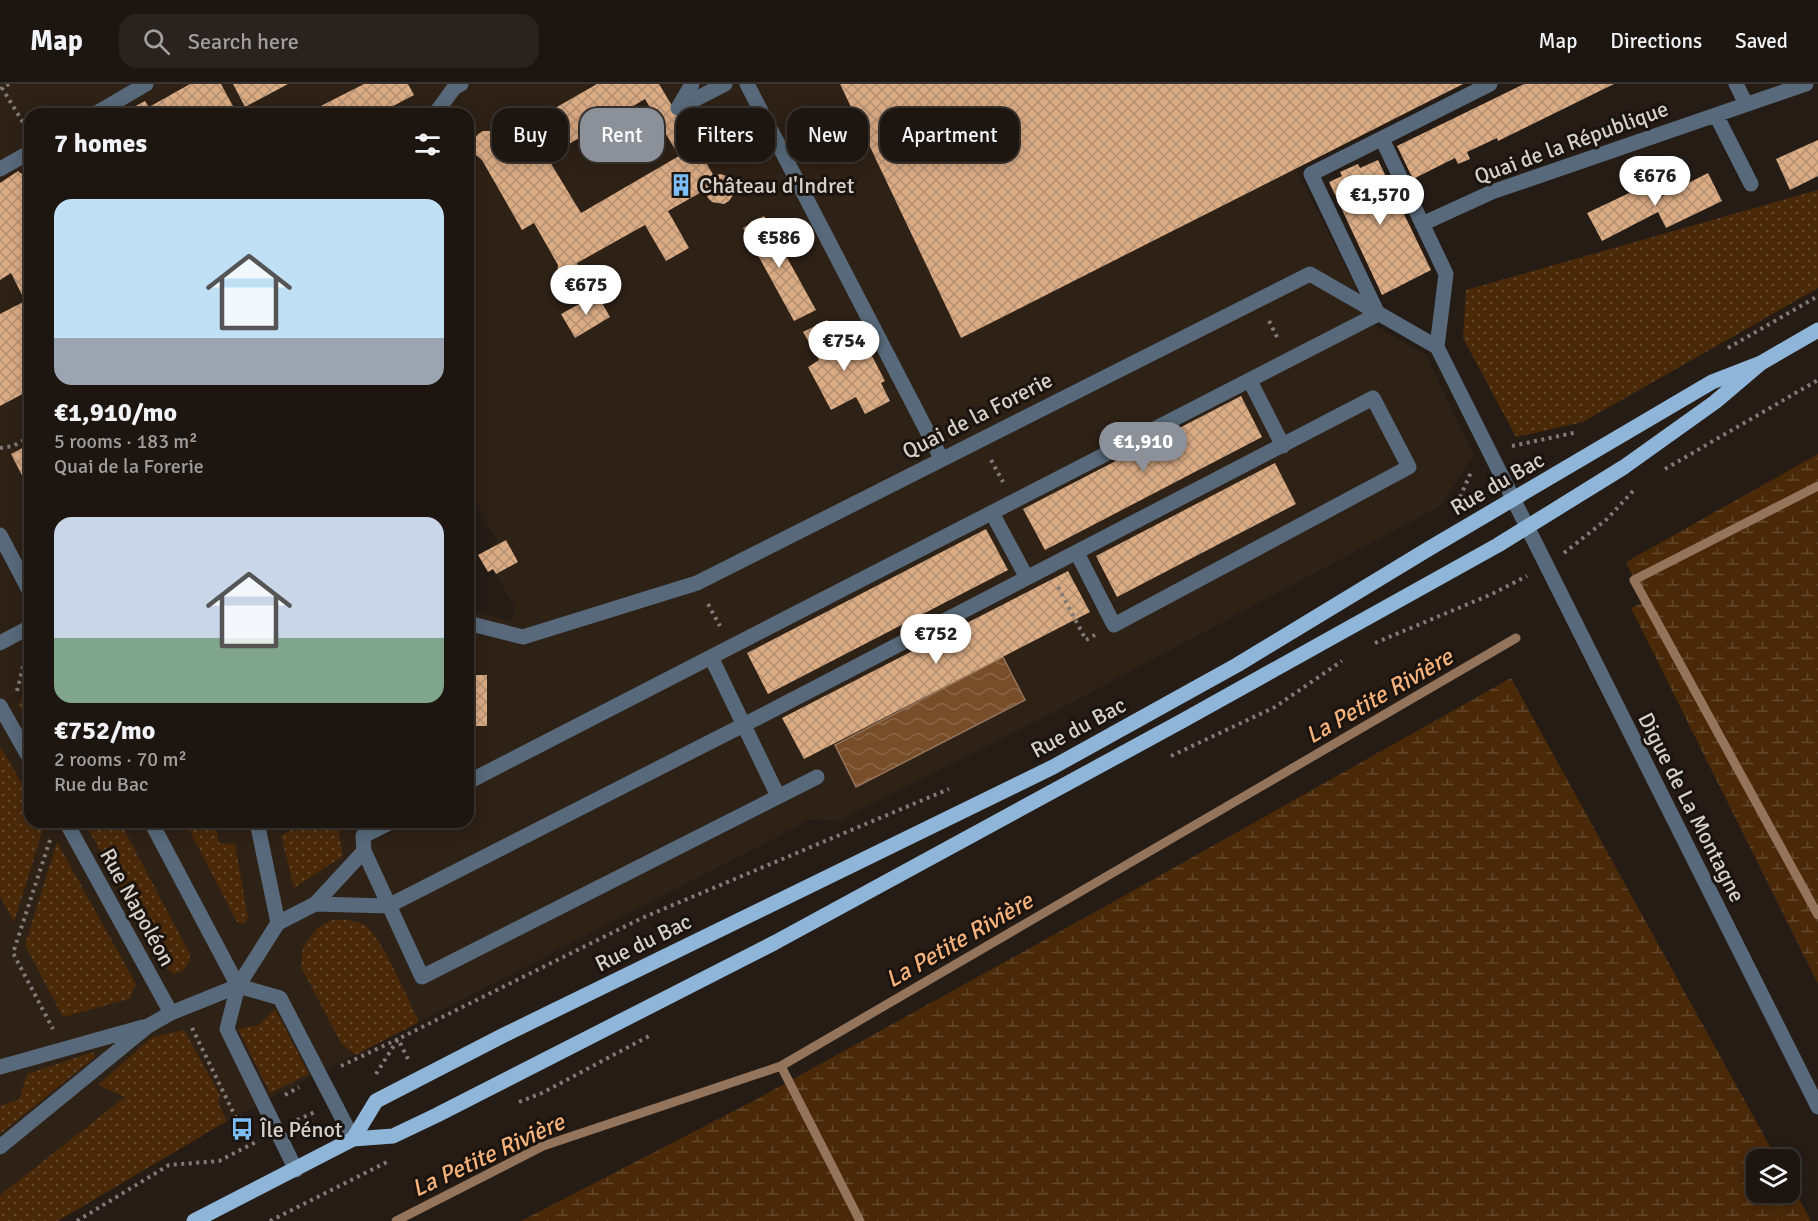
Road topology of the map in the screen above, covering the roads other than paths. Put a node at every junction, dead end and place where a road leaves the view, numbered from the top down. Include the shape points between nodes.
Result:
1 (146, 84) edge
2 (461, 84) edge
3 (692, 84) edge
4 (725, 84) edge
5 (747, 84) edge
6 (1490, 84) edge
7 (1736, 84) edge
8 (1806, 84) edge
9 (1746, 104) junction
10 (105, 108) edge
11 (439, 108) edge
12 (1716, 115) junction
13 (1382, 139) junction
14 (24, 155) edge
15 (0, 169) edge
16 (1751, 184) dead end
17 (1422, 224) junction
18 (1378, 314) junction
19 (1818, 330) edge
20 (1437, 347) junction
21 (1761, 363) junction
22 (1250, 381) junction
23 (1283, 446) junction
24 (941, 458) junction
25 (1513, 500) junction
26 (992, 513) junction
27 (1527, 527) junction
28 (0, 535) edge
29 (1077, 552) junction
30 (1027, 578) junction
31 (24, 581) edge
32 (474, 625) edge
33 (24, 630) edge
34 (0, 643) edge
35 (711, 657) junction
36 (0, 706) edge
37 (744, 725) junction
38 (24, 748) edge
39 (817, 777) dead end
40 (474, 779) edge
41 (778, 796) junction
42 (69, 828) edge
43 (155, 828) edge
44 (258, 828) edge
45 (379, 828) edge
46 (364, 851) junction
47 (315, 904) junction
48 (388, 906) junction
49 (278, 923) junction
50 (238, 986) junction
51 (171, 1013) junction
52 (148, 1026) junction
53 (0, 1067) edge
54 (1818, 1107) edge
55 (352, 1139) junction
56 (0, 1146) edge
57 (296, 1170) junction
58 (194, 1221) edge

1 - 10 street
2 - 11 street
3 - 4 street via 678,108
5 - 24 street
6 - 13 street
7 - 9 street
8 - 9 street, Quai de la République
9 - 12 street, Quai de la République
12 - 16 street
12 - 17 street, Quai de la République via 1492,192
13 - 17 street
13 - 18 street via 1311,174
14 - 15 street
17 - 20 street via 1446,274
18 - 20 street, Quai de la Forerie
18 - 22 street
18 - 24 street, Quai de la Forerie via 1310,274
19 - 21 main road, Rue du Bac
20 - 25 street, Digue de La Montagne
21 - 25 main road, Rue du Bac via 1712,382
21 - 27 main road, Rue du Bac via 1715,402 1624,467
22 - 23 street
22 - 26 street
23 - 29 street
23 - 29 street via 1373,398 1409,467 1114,625
24 - 32 street, Quai de la Forerie via 697,583 523,637
25 - 27 street, Digue de La Montagne
25 - 55 main road, Rue du Bac via 1237,665 1053,767 375,1101
26 - 30 street
26 - 35 street
27 - 54 street, Digue de La Montagne
27 - 55 main road, Rue du Bac via 774,943 393,1136
28 - 31 street
29 - 30 street
30 - 37 street
33 - 34 street
35 - 37 street
35 - 40 street
36 - 38 street
37 - 41 street
37 - 48 street
39 - 41 street
41 - 48 street via 422,977
42 - 51 street, Rue Napoléon
43 - 50 street
44 - 49 street
45 - 46 street via 363,836
46 - 47 street
46 - 48 street
47 - 48 street
47 - 49 street
49 - 50 street
50 - 51 street
50 - 55 street via 280,998
50 - 57 street via 227,1029
51 - 52 street
52 - 53 street
52 - 56 street
55 - 57 main road, Rue du Bac
57 - 58 main road, Rue du Bac

